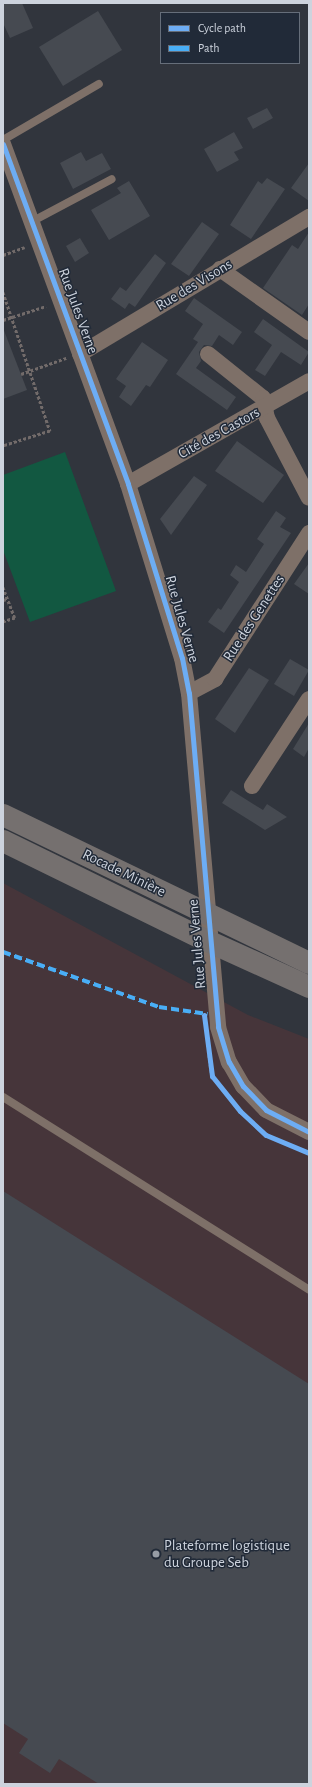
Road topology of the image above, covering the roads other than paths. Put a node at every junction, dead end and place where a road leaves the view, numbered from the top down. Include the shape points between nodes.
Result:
1 (99, 84) dead end
2 (3, 140) edge
3 (3, 144) edge
4 (112, 179) dead end
5 (309, 217) edge
6 (33, 221) junction
7 (220, 269) junction
8 (309, 332) edge
9 (80, 354) junction
10 (208, 354) dead end
11 (309, 381) edge
12 (265, 407) junction
13 (128, 484) junction
14 (309, 498) edge
15 (309, 533) edge
16 (189, 693) junction
17 (309, 699) edge
18 (252, 786) dead end
19 (3, 815) edge
20 (3, 841) edge
21 (309, 963) edge
22 (309, 987) edge
23 (3, 1097) edge
24 (309, 1132) edge
25 (309, 1290) edge

1 - 2 lane
3 - 6 street, Rue Jules Verne
4 - 6 lane
5 - 7 street, Rue des Visons
6 - 9 street, Rue Jules Verne
7 - 8 street
7 - 9 street, Rue des Visons
9 - 13 street, Rue Jules Verne
10 - 12 street via 263,398
11 - 12 street, Cité des Castors
12 - 13 street, Cité des Castors
12 - 14 street via 267,418
13 - 16 street, Rue Jules Verne via 171,617
15 - 16 street, Rue des Genettes via 215,679
16 - 24 street, Rue Jules Verne via 215,1014 229,1062 243,1086 266,1110
17 - 18 street
19 - 21 highway, Rocade Minière
20 - 22 highway, Rocade Minière via 199,937
23 - 25 lane

